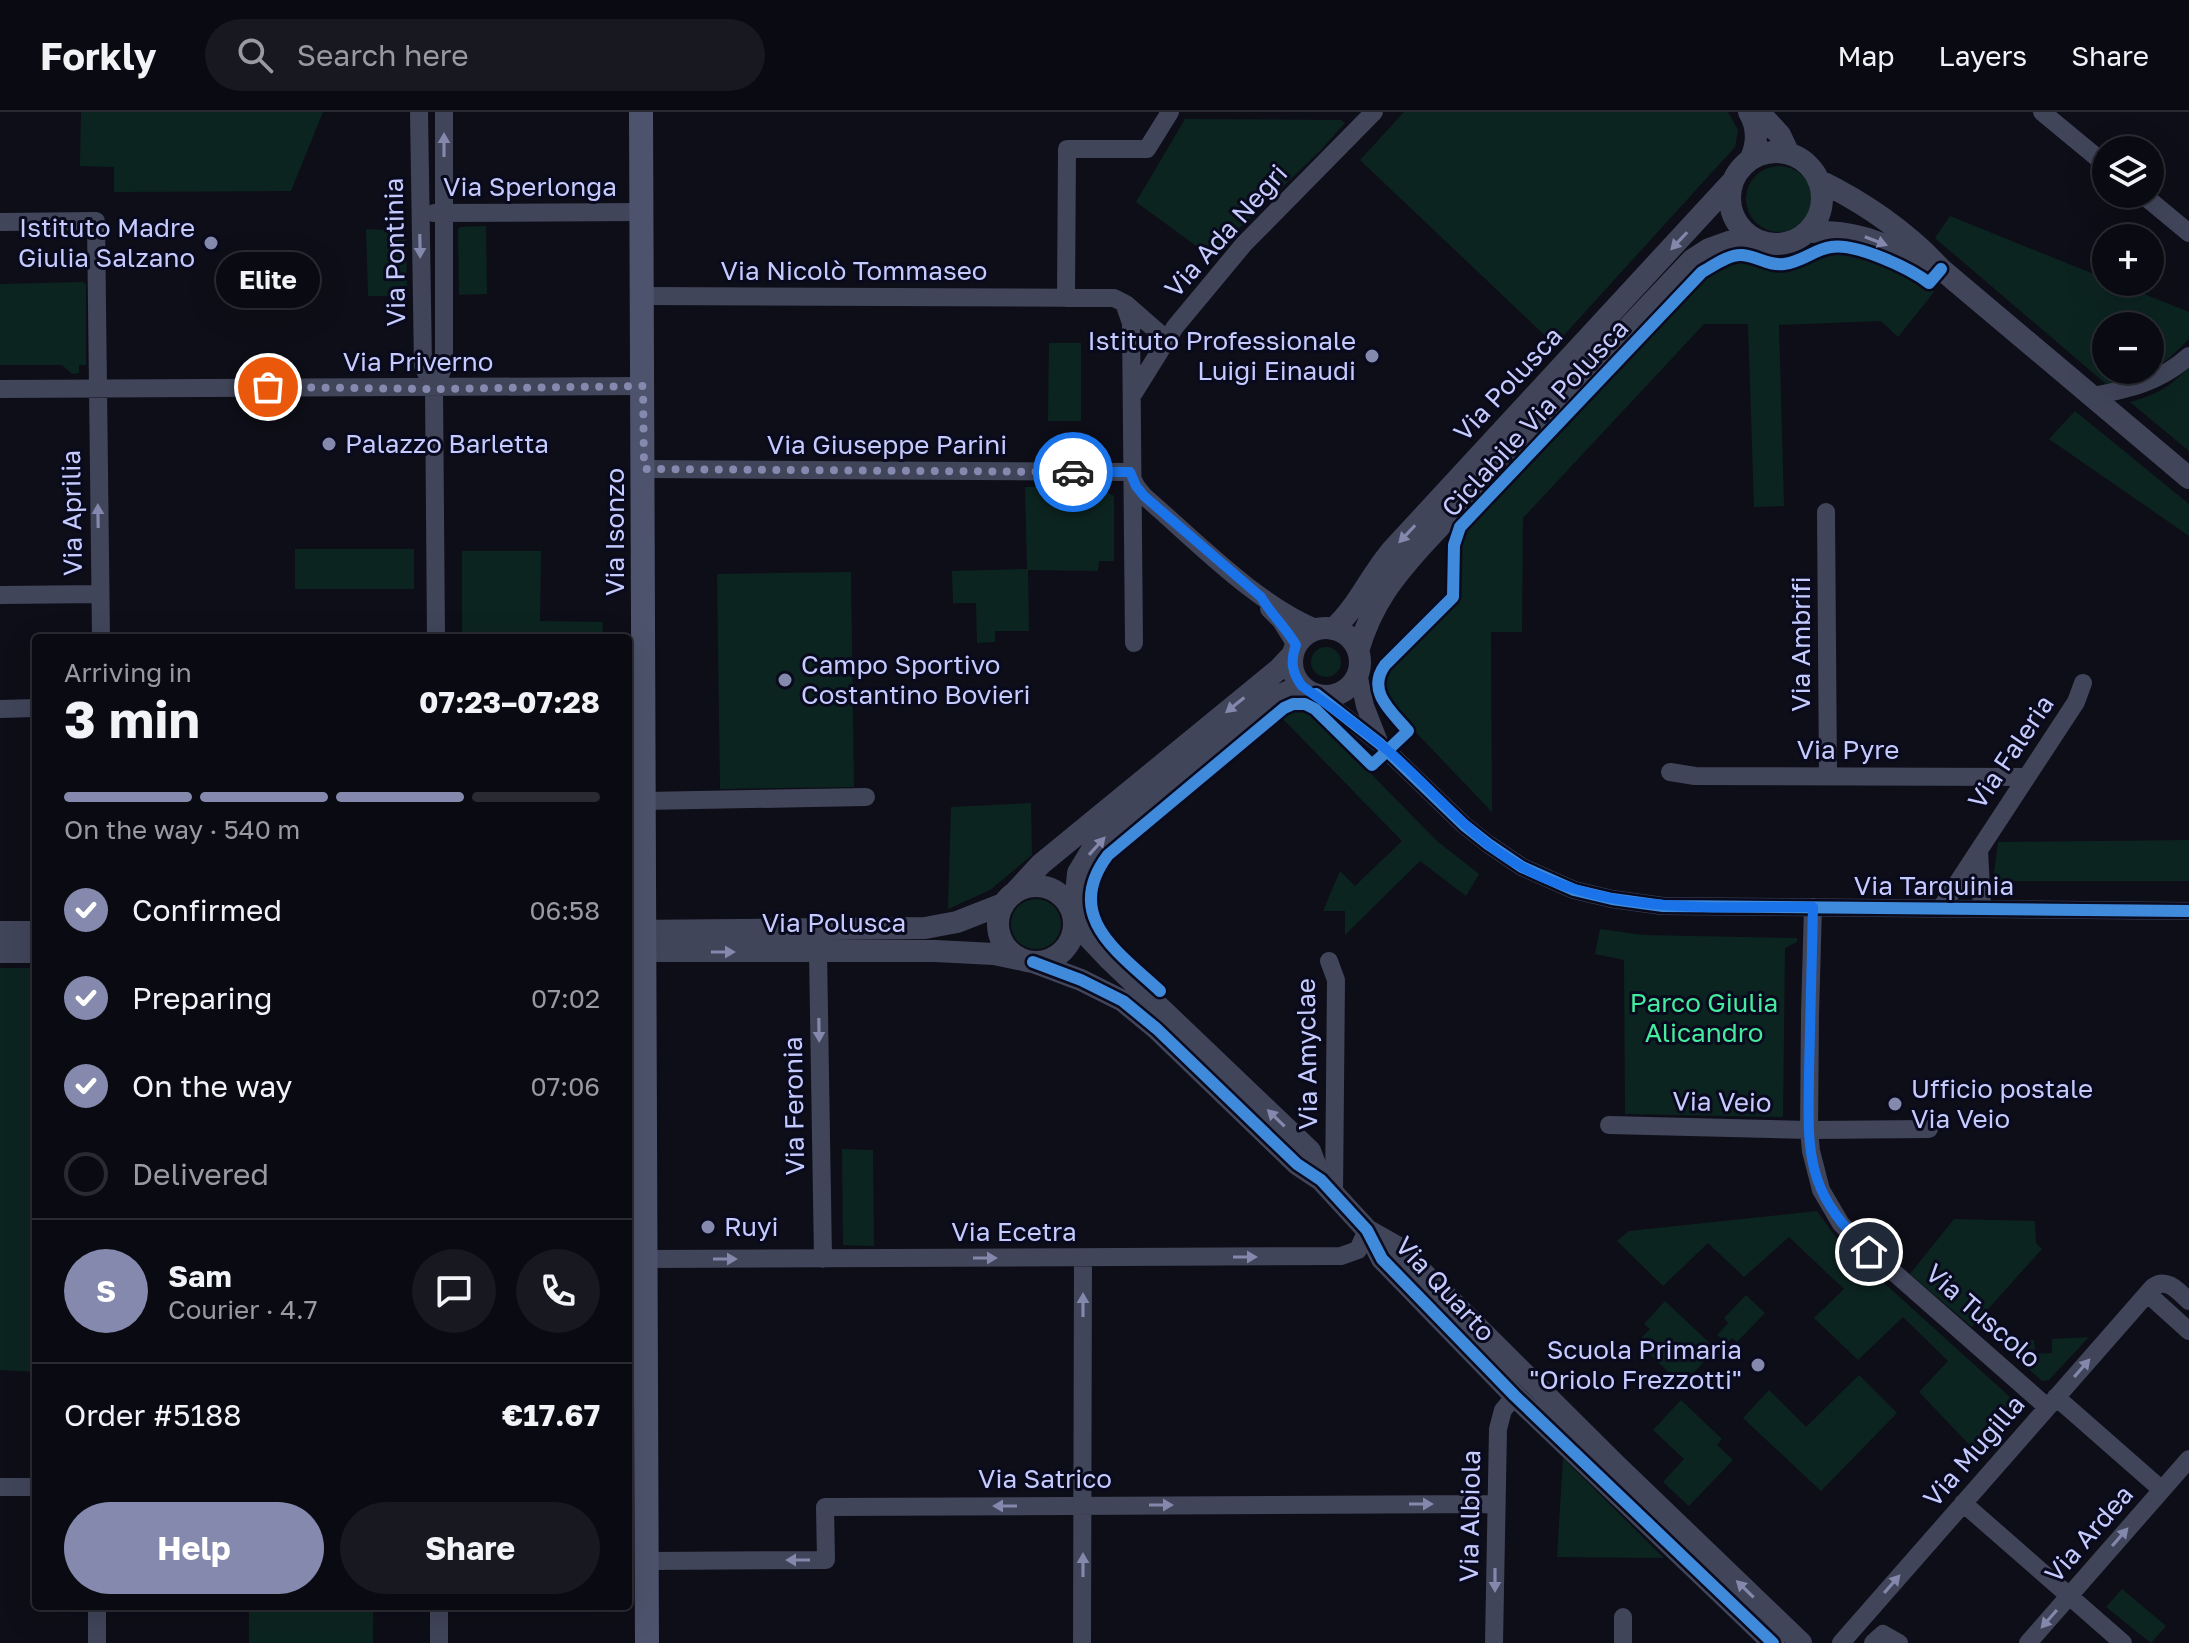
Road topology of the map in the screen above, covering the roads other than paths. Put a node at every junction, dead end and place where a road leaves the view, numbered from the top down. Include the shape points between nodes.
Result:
1 (419, 112) edge
2 (444, 112) edge
3 (641, 112) edge
4 (1170, 112) edge
5 (1374, 112) edge
6 (1749, 112) edge
7 (1759, 112) edge
8 (2042, 112) edge
9 (2092, 153) edge
10 (1789, 154) junction
11 (1751, 158) junction
12 (1818, 180) junction
13 (1731, 183) junction
14 (1863, 205) junction
15 (2159, 208) edge
16 (641, 212) junction
17 (419, 213) junction
18 (444, 213) junction
19 (0, 222) edge
20 (1807, 232) junction
21 (1844, 232) junction
22 (2189, 233) edge
23 (1748, 235) junction
24 (1941, 269) junction
25 (642, 296) junction
26 (1066, 298) junction
27 (1124, 303) junction
28 (1166, 339) junction
29 (2189, 356) edge
30 (643, 386) junction
31 (96, 388) junction
32 (0, 389) edge
33 (434, 389) junction
34 (1132, 396) junction
35 (2092, 396) junction
36 (644, 469) junction
37 (1130, 472) junction
38 (2189, 478) edge
39 (1826, 512) dead end
40 (100, 594) junction
41 (0, 595) edge
42 (1261, 597) junction
43 (1326, 629) junction
44 (101, 634) edge
45 (436, 634) edge
46 (1134, 643) dead end
47 (1295, 649) junction
48 (636, 658) edge
49 (1358, 662) junction
50 (2083, 683) dead end
51 (1309, 690) junction
52 (32, 708) edge
53 (0, 709) edge
54 (1380, 744) junction
55 (1670, 772) dead end
56 (1828, 776) junction
57 (2026, 777) junction
58 (639, 787) edge
59 (866, 797) dead end
60 (1979, 847) junction
61 (1010, 897) junction
62 (1813, 907) junction
63 (1941, 908) junction
64 (1982, 908) junction
65 (2189, 911) edge
66 (1074, 920) junction
67 (0, 932) edge
68 (32, 932) edge
69 (636, 941) edge
70 (0, 952) edge
71 (32, 952) edge
72 (818, 952) junction
73 (1028, 961) junction
74 (1329, 961) dead end
75 (1609, 1125) dead end
76 (1929, 1129) dead end
77 (1809, 1130) junction
78 (637, 1165) edge
79 (1328, 1187) junction
80 (1367, 1230) junction
81 (1083, 1258) junction
82 (647, 1259) junction
83 (823, 1259) junction
84 (2148, 1294) junction
85 (2189, 1301) edge
86 (2189, 1331) edge
87 (1523, 1388) junction
88 (2052, 1402) junction
89 (2189, 1459) edge
90 (638, 1481) edge
91 (0, 1487) edge
92 (32, 1487) edge
93 (2162, 1490) junction
94 (1963, 1503) junction
95 (1495, 1504) junction
96 (1083, 1505) junction
97 (648, 1561) junction
98 (2069, 1596) junction
99 (97, 1610) edge
100 (439, 1610) edge
101 (1623, 1617) dead end
102 (97, 1643) edge
103 (439, 1643) edge
104 (647, 1643) edge
105 (1082, 1643) edge
106 (1494, 1643) edge
107 (1623, 1643) edge
108 (1773, 1643) edge
109 (1801, 1643) edge
110 (1841, 1643) edge
111 (1873, 1643) edge
112 (1899, 1643) edge
113 (2028, 1643) edge
114 (2123, 1643) edge

1 - 17 street, Via Pontinia
18 -> 2 street, Via Pontinia
3 - 16 main road, Via Isonzo
4 - 26 street via 1147,149 1067,149
5 - 28 street, Via Ada Negri via 1244,244
6 - 11 street via 1757,134
7 - 10 street
8 - 9 street
10 - 11 street
10 - 12 street via 1811,168
11 - 13 street
12 - 14 street
12 - 20 street via 1821,208
13 - 23 street via 1731,212
13 -> 43 street, Via Polusca via 1393,549 1346,618
14 - 21 street
14 - 24 street
15 - 22 street
16 - 18 street, Via Sperlonga
16 - 25 main road, Via Isonzo
17 - 18 street, Via Sperlonga
17 -> 33 street, Via Pontinia via 423,366
18 - 33 street, Via Pontinia via 444,366
19 - 31 street, Via Aprilia via 96,221
20 - 21 street
20 - 23 street via 1778,244
21 -> 24 street
23 - 49 street, Via Polusca via 1692,260 1428,539 1376,603
24 - 35 street
25 - 26 street, Via Nicolò Tommaseo
25 - 30 main road, Via Isonzo
26 - 27 street, Via Nicolò Tommaseo via 1114,298
27 - 28 street
27 - 34 street via 1131,323
28 - 34 street, Via Ada Negri
29 - 35 street via 2149,384
30 - 33 street, Via Priverno
30 - 36 main road, Via Isonzo
31 - 32 street, Via Priverno
31 - 33 street, Via Priverno
40 -> 31 street, Via Aprilia
33 - 45 street, Via Pontinia
34 - 37 street
35 - 38 street
36 - 37 street, Via Giuseppe Parini
36 - 48 main road, Via Isonzo
37 - 42 street via 1144,496
37 - 46 street
39 - 56 street, Via Ambrifi
40 - 41 street
40 - 44 street, Via Aprilia
42 - 43 street via 1290,616
42 - 47 street
43 - 47 street, Via Polusca via 1302,638
43 - 49 street via 1344,633
47 - 51 street via 1293,671
47 -> 61 street, Via Polusca via 1270,677 1041,864
48 - 58 main road, Via Isonzo
49 - 51 street via 1346,689 1337,694
49 - 54 street, Via Tarquinia via 1365,706
50 - 57 street, Via Faleria
51 - 54 street, Via Tarquinia
66 -> 51 street via 1078,873 1093,848 1275,697
52 - 53 street
54 - 62 street, Via Tarquinia via 1488,844 1522,867 1574,890 1663,906
55 - 56 street, Via Pyre
56 - 57 street, Via Pyre
57 - 60 street, Via Faleria
58 - 59 street
58 - 69 main road, Via Isonzo
60 - 63 street, Via Faleria
60 - 64 street, Via Faleria
61 - 66 street via 1027,886 1052,889 1070,906
61 - 69 street, Via Polusca via 957,922 925,928
61 - 73 street via 998,915 1000,937 1005,947
62 - 63 street, Via Tarquinia
62 - 77 street, Via Tuscolo
63 - 64 street, Via Tarquinia
64 - 65 street, Via Tarquinia
66 - 73 street via 1073,935 1057,956
79 -> 66 street, Via Quarto via 1310,1151
67 - 68 street
69 -> 72 street, Via Polusca
69 - 78 main road, Via Isonzo
70 - 71 street
72 - 73 street, Via Polusca via 935,951
72 -> 83 street, Via Feronia
73 - 79 street, Via Quarto via 1123,1001
74 - 79 street, Via Amyclae via 1336,980
75 - 77 street, Via Veio
76 - 77 street, Via Veio
77 - 88 street, Via Tuscolo via 1815,1173 1841,1224
78 - 82 main road, Via Isonzo
79 - 80 street, Via Quarto
81 -> 80 street, Via Ecetra via 1341,1256 1358,1250
80 - 87 street, Via Quarto via 1397,1247
83 -> 81 street, Via Ecetra
96 -> 81 street
82 -> 83 street, Via Ecetra
82 - 90 main road, Via Isonzo
84 - 85 street via 2157,1284 2167,1283
84 - 86 street
88 -> 84 street, Via Mugilla
87 - 95 street, Via Albiola via 1499,1418
87 - 108 street, Via Quarto
109 -> 87 street, Via Quarto
88 - 93 street, Via Tuscolo
88 - 94 street, Via Mugilla
89 - 93 street, Via Ardea
90 - 97 main road, Via Isonzo
91 - 92 street
98 -> 93 street, Via Ardea
94 - 98 street
110 -> 94 street, Via Mugilla
96 -> 95 street, Via Satrico
95 -> 106 street, Via Albiola
96 -> 97 street, Via Satrico via 825,1507 826,1560
105 -> 96 street
97 - 104 main road, Via Isonzo
98 -> 113 street, Via Ardea
98 - 114 street
99 - 102 street
100 - 103 street
101 - 107 street
111 - 112 street via 1883,1634

